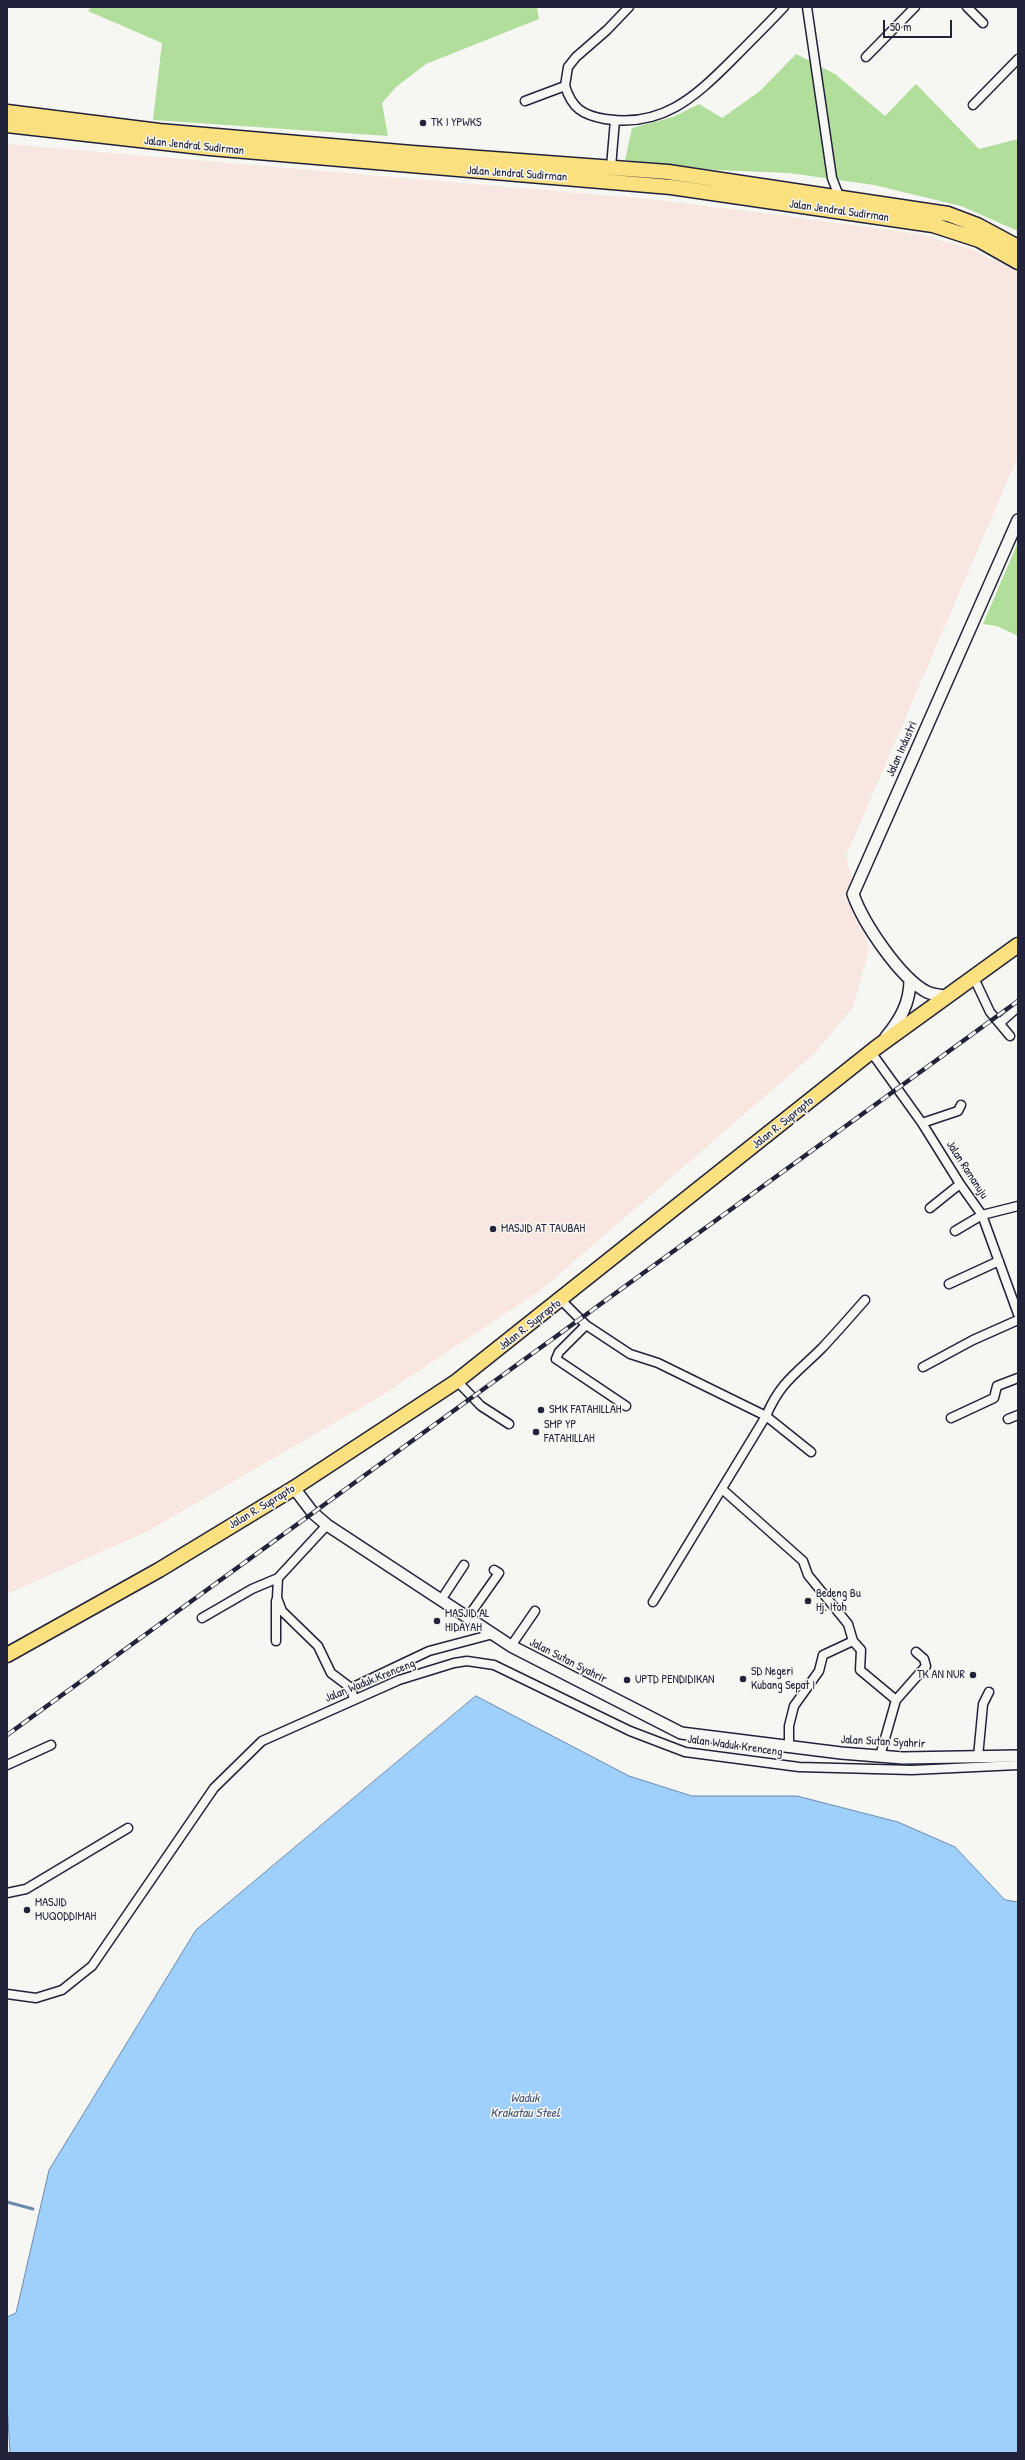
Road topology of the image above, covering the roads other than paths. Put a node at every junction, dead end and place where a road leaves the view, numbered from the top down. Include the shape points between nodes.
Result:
1 (629, 7) edge
2 (784, 7) edge
3 (807, 7) edge
4 (915, 7) edge
5 (967, 7) edge
6 (983, 24) dead end
7 (866, 56) dead end
8 (1018, 59) edge
9 (564, 86) junction
10 (525, 101) dead end
11 (973, 105) dead end
12 (7, 112) edge
13 (615, 120) junction
14 (7, 125) edge
15 (611, 167) junction
16 (839, 196) junction
17 (1018, 247) edge
18 (1018, 262) edge
19 (1018, 520) edge
20 (1018, 945) edge
21 (974, 978) junction
22 (910, 980) junction
23 (948, 997) junction
24 (1018, 1007) edge
25 (1000, 1023) junction
26 (1010, 1036) dead end
27 (874, 1050) junction
28 (961, 1105) dead end
29 (922, 1123) junction
30 (960, 1184) junction
31 (1018, 1206) edge
32 (930, 1208) dead end
33 (982, 1215) junction
34 (955, 1231) dead end
35 (999, 1261) junction
36 (949, 1284) dead end
37 (561, 1300) junction
38 (865, 1300) dead end
39 (1018, 1312) edge
40 (1018, 1320) edge
41 (586, 1325) junction
42 (923, 1367) dead end
43 (1018, 1378) edge
44 (457, 1381) junction
45 (626, 1406) dead end
46 (1018, 1414) edge
47 (766, 1416) junction
48 (951, 1418) dead end
49 (1008, 1419) dead end
50 (509, 1424) dead end
51 (811, 1452) dead end
52 (294, 1488) junction
53 (722, 1488) junction
54 (327, 1525) junction
55 (464, 1565) dead end
56 (494, 1570) dead end
57 (278, 1578) junction
58 (277, 1598) junction
59 (441, 1600) junction
60 (653, 1602) dead end
61 (535, 1611) dead end
62 (468, 1617) junction
63 (202, 1618) dead end
64 (493, 1634) junction
65 (276, 1641) dead end
66 (854, 1641) junction
67 (512, 1646) junction
68 (916, 1652) dead end
69 (7, 1655) edge
70 (351, 1688) junction
71 (989, 1692) dead end
72 (354, 1700) junction
73 (896, 1700) junction
74 (50, 1745) dead end
75 (789, 1746) junction
76 (880, 1756) junction
77 (1018, 1756) edge
78 (978, 1757) junction
79 (7, 1765) edge
80 (1018, 1765) edge
81 (128, 1828) dead end
82 (7, 1892) edge
83 (7, 1994) edge

1 - 9 street via 576,57 568,67
2 - 13 street via 702,89 683,104 652,118
3 - 16 street via 832,178
4 - 7 street
5 - 6 street
8 - 11 street
9 - 10 street
9 - 13 street via 577,110 588,116
12 - 15 highway, Jalan Jendral Sudirman via 159,131
13 - 15 street
14 - 18 highway, Jalan Jendral Sudirman via 210,148 671,187 934,225 979,240
15 - 16 highway, Jalan Jendral Sudirman via 668,172
16 - 17 highway, Jalan Jendral Sudirman via 948,214 977,225
19 - 22 street, Jalan Industri via 853,894 868,927
20 - 21 highway, Jalan R. Suprapto
21 - 23 highway, Jalan R. Suprapto
21 - 25 street via 990,1012
22 - 23 street, Jalan Industri via 929,993
22 - 27 street via 901,1018
23 - 27 highway, Jalan R. Suprapto
24 - 25 street
25 - 26 street
27 - 29 street, Jalan Ramanuju
27 - 37 highway, Jalan R. Suprapto
28 - 29 street via 958,1111
29 - 30 street, Jalan Ramanuju
30 - 32 street
30 - 33 street, Jalan Ramanuju
31 - 33 street
33 - 34 street
33 - 35 street, Jalan Ramanuju
35 - 36 street
35 - 39 street, Jalan Ramanuju
37 - 41 street
37 - 44 highway, Jalan R. Suprapto
38 - 47 street via 791,1376 771,1404
40 - 42 street via 977,1338
41 - 45 street via 559,1352 556,1359
41 - 47 street via 630,1354 658,1363
43 - 48 street via 997,1386 994,1398
44 - 50 street via 476,1402
44 - 52 highway, Jalan R. Suprapto
46 - 49 street
47 - 51 street
47 - 53 street
52 - 54 street, Jalan Sutan Syahrir via 313,1513
52 - 69 highway, Jalan R. Suprapto via 159,1570
53 - 60 street
53 - 66 street via 803,1561 808,1575 848,1624
54 - 57 street
54 - 59 street, Jalan Sutan Syahrir
55 - 59 street
56 - 62 street via 499,1573
57 - 58 street
57 - 63 street via 252,1589
58 - 65 street
58 - 70 street via 286,1616 318,1646 331,1673
59 - 62 street, Jalan Sutan Syahrir
61 - 67 street
62 - 64 street, Jalan Sutan Syahrir
64 - 67 street, Jalan Sutan Syahrir
64 - 70 street via 429,1651
66 - 73 street via 861,1650 860,1670
66 - 75 street via 823,1655 819,1672 794,1706 789,1726
67 - 75 street, Jalan Sutan Syahrir via 681,1733
68 - 73 street via 924,1659 926,1666
70 - 72 street
71 - 78 street via 983,1704
72 - 80 street, Jalan Waduk Krenceng via 399,1680 467,1661 494,1665 507,1670 630,1731 685,1752 800,1767 912,1770
72 - 83 street, Jalan Waduk Krenceng via 262,1741 219,1783 92,1966 62,1990 36,1998
73 - 76 street
74 - 79 street
75 - 76 street, Jalan Sutan Syahrir
76 - 78 street, Jalan Sutan Syahrir
77 - 78 street, Jalan Sutan Syahrir
81 - 82 street via 26,1888

